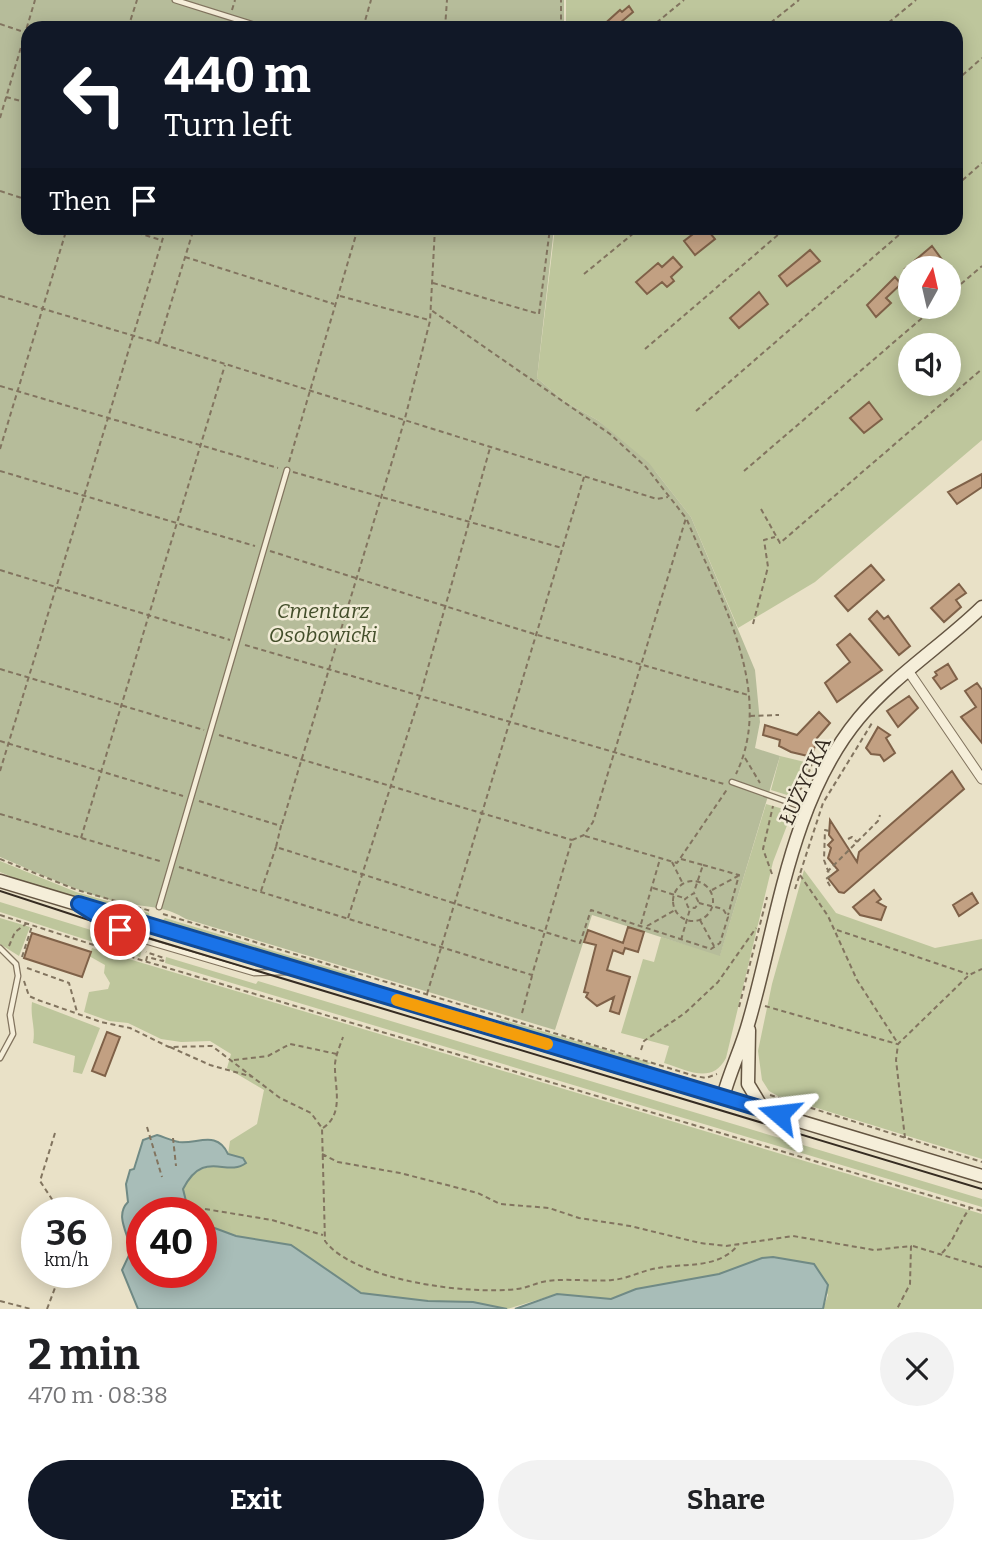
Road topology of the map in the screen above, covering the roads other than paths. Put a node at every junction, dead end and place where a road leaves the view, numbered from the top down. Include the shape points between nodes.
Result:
1 (174, 0) edge
2 (242, 21) edge
3 (287, 470) road end
4 (982, 607) edge
5 (909, 672) junction
6 (982, 779) edge
7 (731, 784) road end
8 (809, 809) junction
9 (0, 881) edge
10 (159, 908) dead end
11 (0, 948) edge
12 (749, 1023) junction
13 (0, 1058) edge
14 (748, 1084) junction
15 (723, 1097) junction
16 (763, 1109) junction
17 (982, 1177) edge

1 - 2 lane
3 - 10 lane
4 - 5 street, ŁUŻYCKA
5 - 6 street
5 - 8 street, ŁUŻYCKA via 860,717 822,778
7 - 8 lane
8 - 12 street, ŁUŻYCKA via 766,945
9 - 15 street
11 - 13 lane via 16,964 18,976 10,1015 13,1034
12 - 14 street, ŁUŻYCKA
12 - 15 street, ŁUŻYCKA
14 - 15 street
14 - 16 street
15 - 16 street
16 - 17 street

